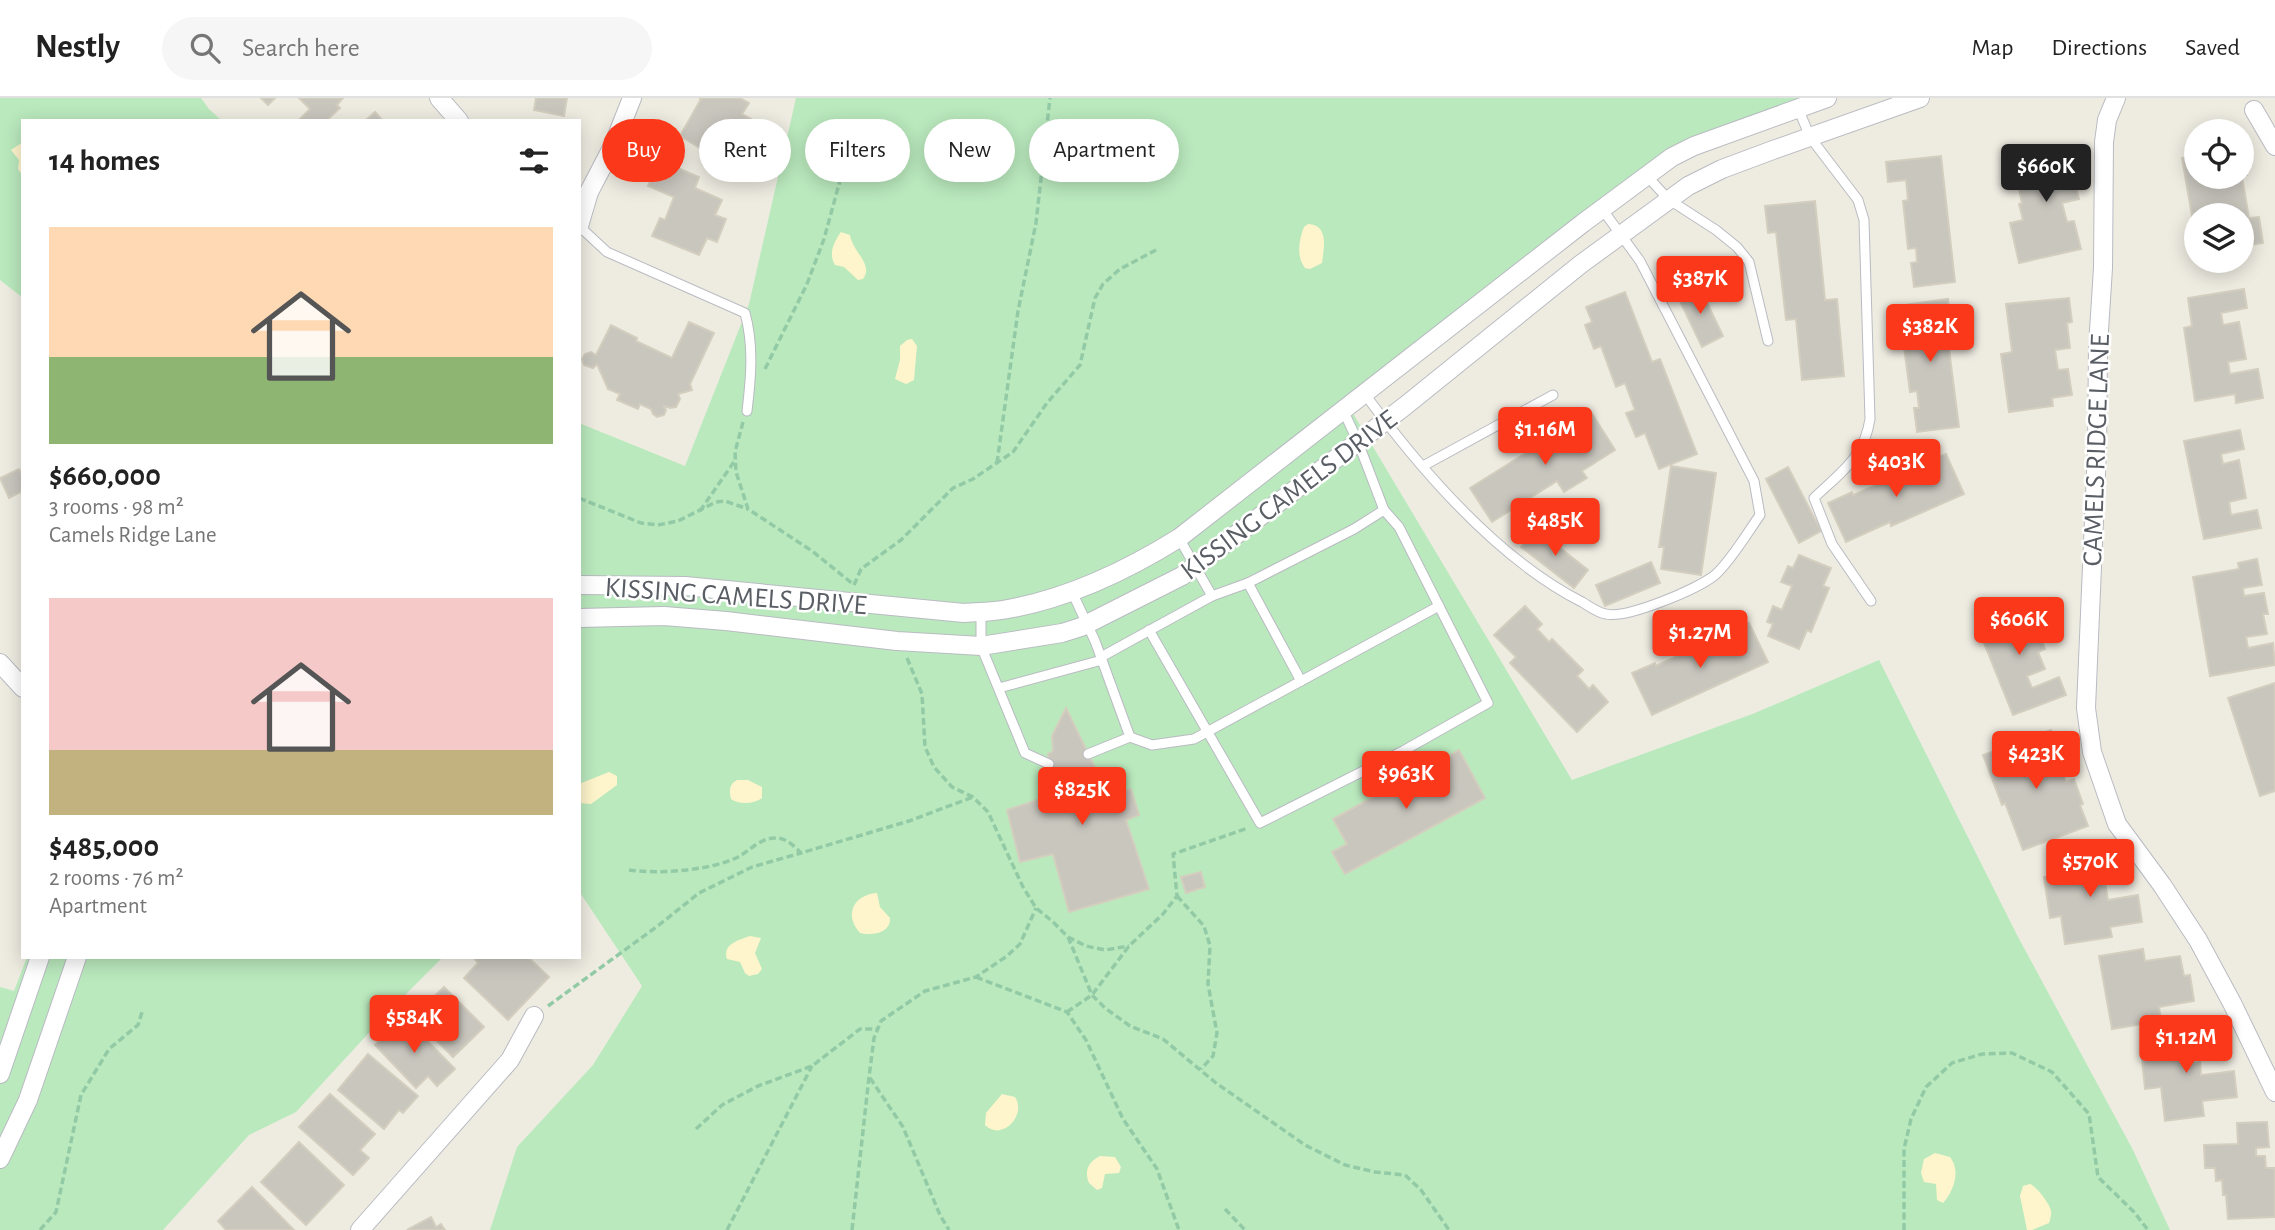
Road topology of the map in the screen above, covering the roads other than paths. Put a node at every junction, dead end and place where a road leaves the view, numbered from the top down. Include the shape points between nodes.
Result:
1 (439, 98) edge
2 (632, 98) edge
3 (1827, 98) edge
4 (1920, 98) edge
5 (2116, 98) edge
6 (1798, 108) junction
7 (2254, 110) dead end
8 (457, 119) edge
9 (1810, 137) junction
10 (2275, 146) edge
11 (1647, 176) junction
12 (1668, 199) junction
13 (1602, 209) junction
14 (581, 219) edge
15 (581, 228) edge
16 (1621, 234) junction
17 (1768, 341) dead end
18 (1364, 393) junction
19 (1553, 395) dead end
20 (1343, 410) junction
21 (747, 411) road end
22 (1385, 421) junction
23 (1358, 442) junction
24 (1423, 466) junction
25 (1384, 510) junction
26 (1179, 538) junction
27 (1194, 566) junction
28 (1248, 583) junction
29 (581, 585) edge
30 (1072, 592) junction
31 (1212, 596) junction
32 (1871, 601) dead end
33 (1439, 606) junction
34 (981, 612) junction
35 (581, 618) edge
36 (1088, 624) junction
37 (1149, 631) junction
38 (981, 646) junction
39 (1101, 658) junction
40 (0, 663) edge
41 (1301, 681) junction
42 (21, 686) edge
43 (999, 688) junction
44 (1206, 731) junction
45 (1130, 737) junction
46 (1088, 754) dead end
47 (1049, 764) dead end
48 (39, 959) edge
49 (76, 959) edge
50 (534, 1016) road end
51 (0, 1074) edge
52 (2275, 1092) edge
53 (0, 1159) edge
54 (360, 1230) edge

1 - 8 street
2 - 14 street
3 - 6 street, KISSING CAMELS DRIVE
4 - 9 street, KISSING CAMELS DRIVE
5 - 52 street, CAMELS RIDGE LANE via 2104,142 2085,708 2092,752 2117,824 2197,940
6 - 9 lane
6 - 11 street, KISSING CAMELS DRIVE via 1694,146
7 - 10 street
9 - 12 street, KISSING CAMELS DRIVE via 1722,169
9 - 32 lane via 1857,200 1864,220 1870,419 1858,455 1814,498 1832,544
11 - 12 lane
11 - 13 street, KISSING CAMELS DRIVE
12 - 16 street, KISSING CAMELS DRIVE
12 - 17 lane via 1716,230 1749,262
13 - 16 lane
13 - 18 street, KISSING CAMELS DRIVE
15 - 21 lane via 607,252 745,313 752,366
16 - 22 street, KISSING CAMELS DRIVE
16 - 24 lane via 1640,261 1754,481 1760,515 1716,574 1689,591 1627,613 1606,615 1561,592 1494,542
18 - 20 street, KISSING CAMELS DRIVE
18 - 22 lane
19 - 24 lane
20 - 23 lane
20 - 26 street, KISSING CAMELS DRIVE
22 - 23 street, KISSING CAMELS DRIVE
22 - 24 lane
23 - 25 lane
23 - 27 street, KISSING CAMELS DRIVE
25 - 28 lane
25 - 33 lane via 1399,527
26 - 27 lane
26 - 30 street, KISSING CAMELS DRIVE
27 - 31 lane
27 - 36 street, KISSING CAMELS DRIVE
28 - 31 lane
28 - 41 lane
29 - 34 street, KISSING CAMELS DRIVE via 685,586 915,610
30 - 34 street, KISSING CAMELS DRIVE via 1007,610
30 - 36 lane
31 - 37 lane
33 - 41 lane
33 - 44 lane via 1488,703 1413,746 1260,823
34 - 38 lane
35 - 38 street, KISSING CAMELS DRIVE via 726,621 897,642
36 - 38 street, KISSING CAMELS DRIVE via 1062,633
36 - 39 lane
37 - 39 lane
37 - 44 lane
38 - 43 lane
39 - 43 lane
39 - 45 lane
40 - 42 street
41 - 44 lane
43 - 47 lane via 1025,753
44 - 45 lane via 1194,738 1152,745
45 - 46 lane
48 - 51 street
49 - 53 street via 28,1100
50 - 54 street via 510,1060

